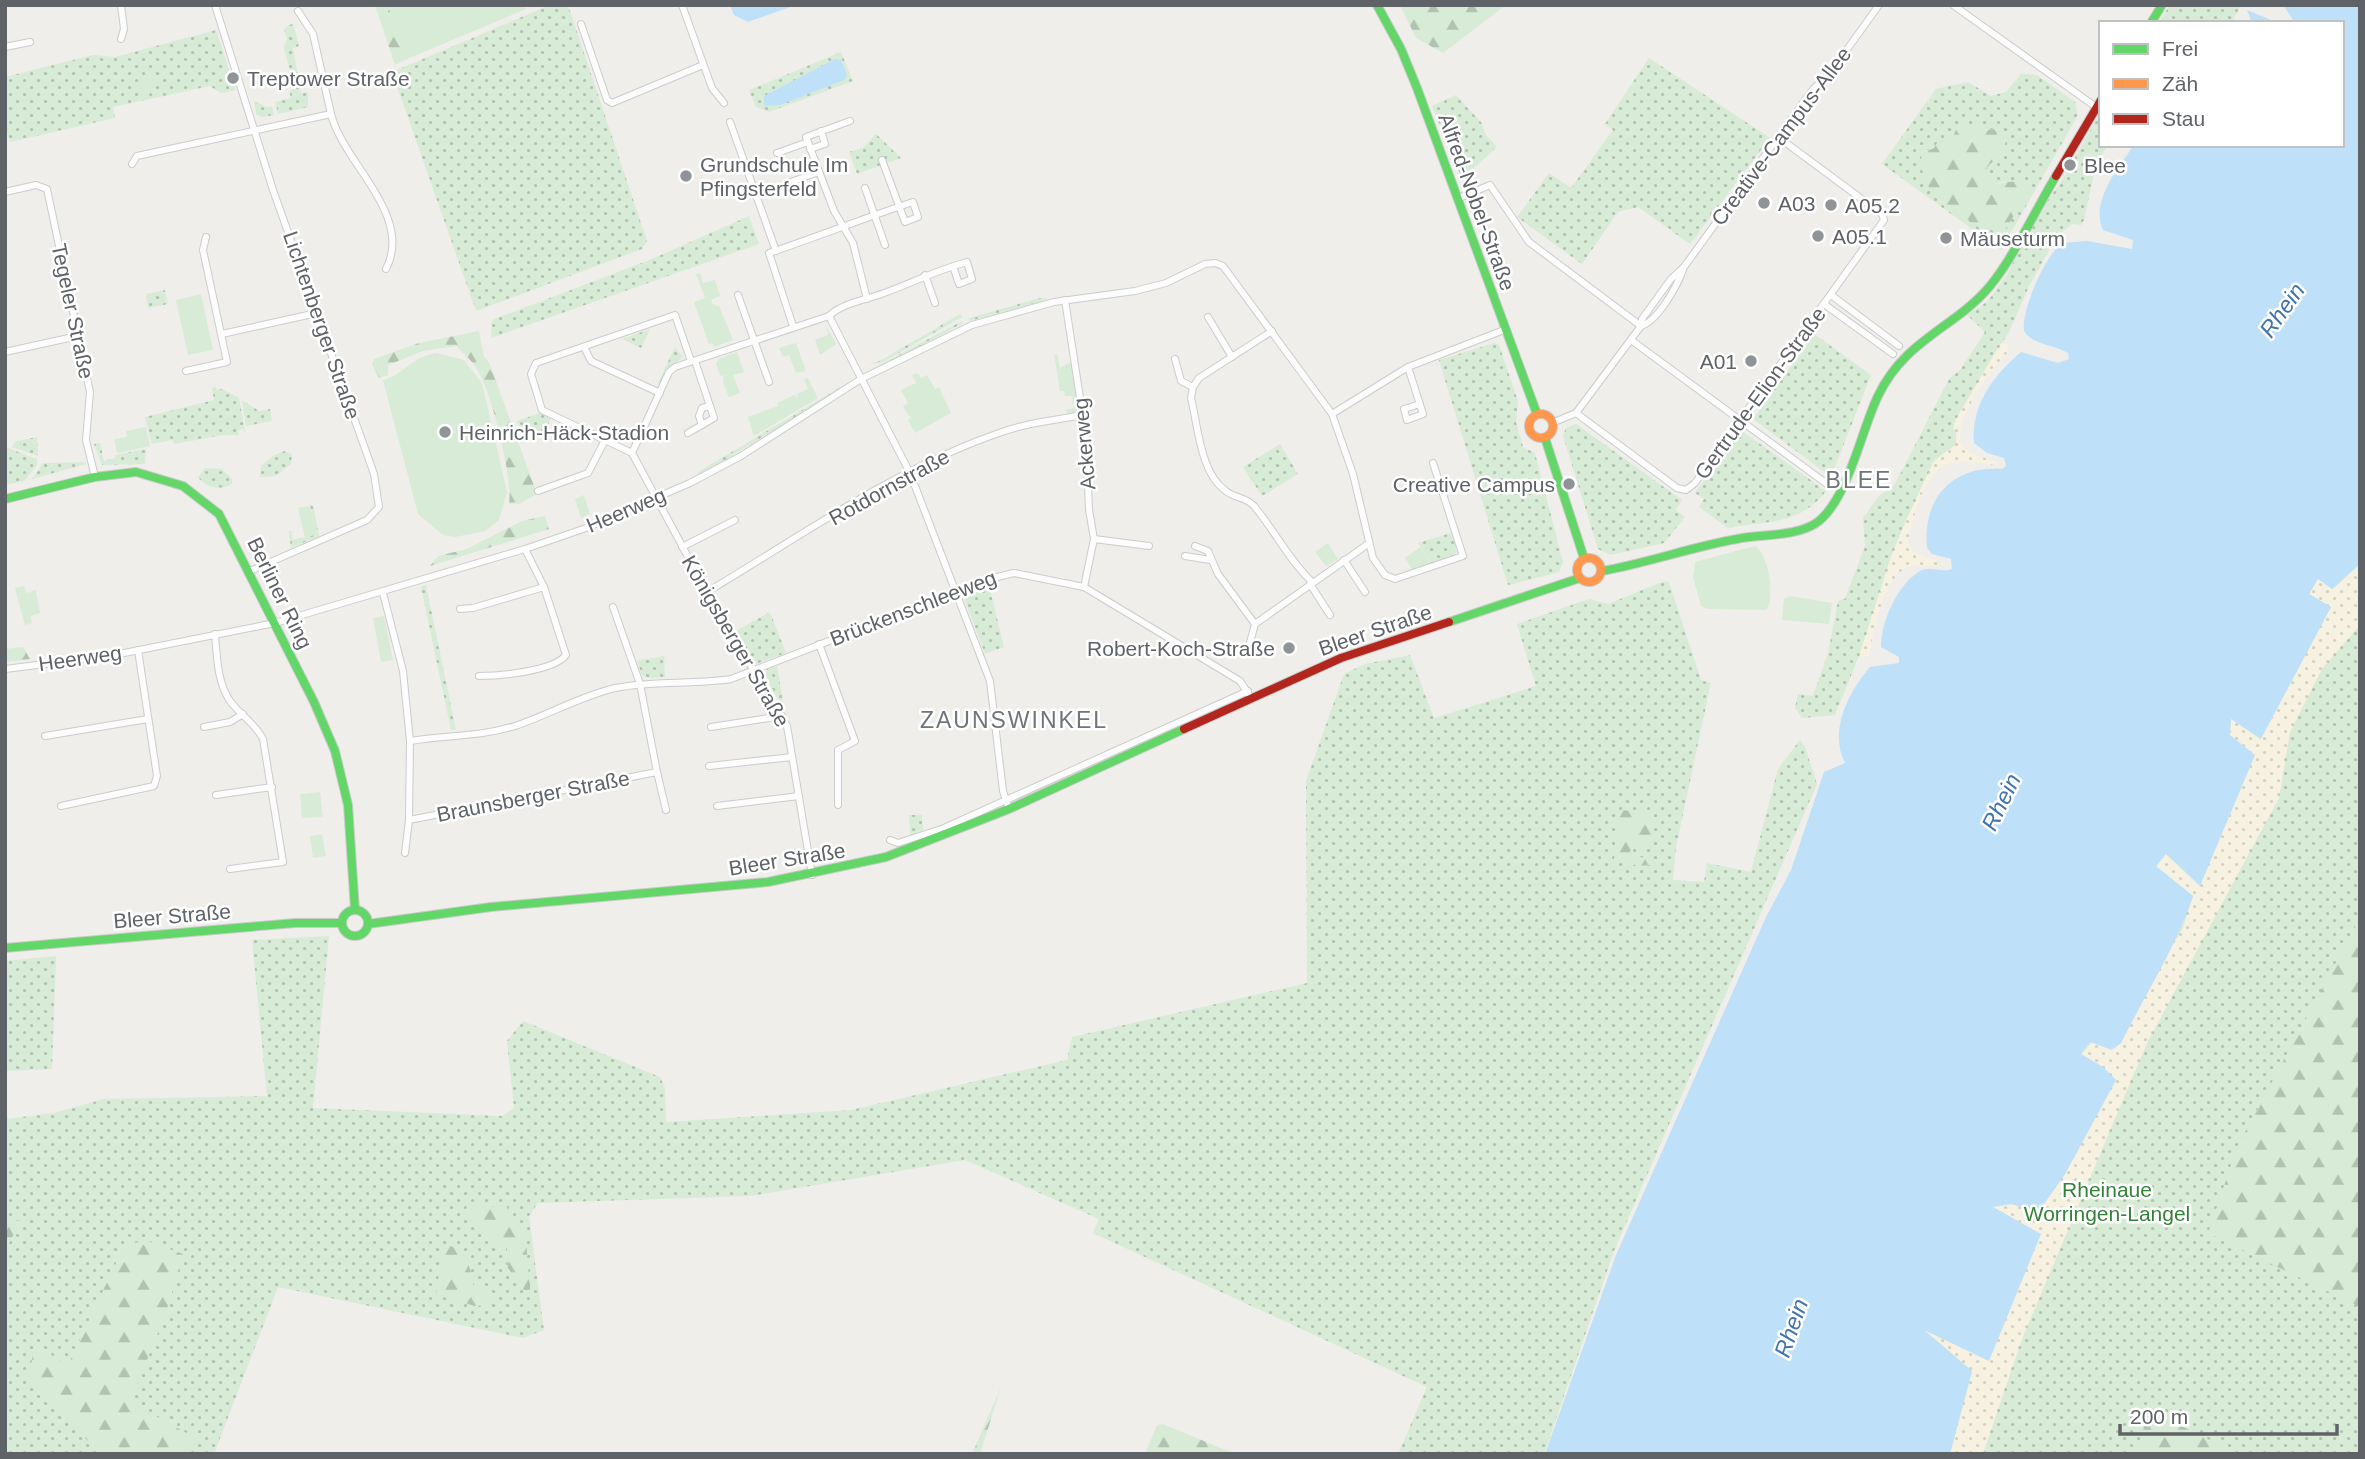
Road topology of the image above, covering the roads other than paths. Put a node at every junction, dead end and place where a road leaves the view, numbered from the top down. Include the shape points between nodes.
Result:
1 (121, 5) edge
2 (215, 5) edge
3 (682, 5) edge
4 (1377, 5) edge
5 (1879, 5) edge
6 (1953, 5) edge
7 (2162, 5) edge
8 (298, 11) dead end
9 (2152, 21) edge
10 (581, 24) dead end
11 (121, 39) dead end
12 (30, 42) dead end
13 (5, 47) edge
14 (703, 65) junction
15 (724, 103) dead end
16 (2098, 103) edge
17 (331, 114) junction
18 (850, 121) dead end
19 (730, 122) dead end
20 (254, 130) junction
21 (821, 131) junction
22 (1778, 137) junction
23 (809, 146) junction
24 (777, 153) dead end
25 (882, 160) dead end
26 (132, 164) dead end
27 (818, 172) junction
28 (788, 183) dead end
29 (865, 188) dead end
30 (5, 191) edge
31 (1457, 199) junction
32 (874, 215) junction
33 (845, 226) junction
34 (206, 237) dead end
35 (885, 245) dead end
36 (773, 252) junction
37 (953, 266) dead end
38 (386, 269) dead end
39 (925, 275) junction
40 (738, 295) dead end
41 (1831, 295) junction
42 (867, 299) junction
43 (1065, 300) junction
44 (935, 303) dead end
45 (1824, 304) junction
46 (317, 313) junction
47 (828, 316) junction
48 (1208, 317) dead end
49 (793, 326) junction
50 (1641, 326) junction
51 (1504, 330) junction
52 (1272, 331) junction
53 (222, 334) junction
54 (78, 336) junction
55 (1631, 340) junction
56 (755, 343) junction
57 (1899, 346) dead end
58 (584, 347) junction
59 (5, 352) edge
60 (1893, 354) dead end
61 (1233, 356) junction
62 (1175, 359) dead end
63 (693, 361) junction
64 (1408, 367) junction
65 (186, 371) dead end
66 (861, 379) junction
67 (769, 382) dead end
68 (1193, 387) junction
69 (660, 393) junction
70 (1420, 404) dead end
71 (710, 405) junction
72 (1576, 413) junction
73 (1332, 414) junction
74 (1536, 414) junction
75 (1083, 415) junction
76 (1740, 420) junction
77 (1552, 423) junction
78 (702, 425) junction
79 (688, 433) dead end
80 (1545, 438) junction
81 (604, 442) junction
82 (632, 453) junction
83 (1433, 463) dead end
84 (910, 473) junction
85 (96, 477) junction
86 (1827, 484) dead end
87 (538, 491) dead end
88 (655, 497) junction
89 (5, 499) edge
90 (735, 520) dead end
91 (1094, 539) junction
92 (1368, 544) junction
93 (1149, 546) dead end
94 (1195, 546) dead end
95 (682, 547) junction
96 (525, 549) junction
97 (1185, 556) dead end
98 (1584, 558) junction
99 (1210, 560) junction
100 (1344, 560) junction
101 (250, 571) junction
102 (1602, 571) junction
103 (1580, 578) junction
104 (1311, 583) junction
105 (544, 587) junction
106 (1084, 587) junction
107 (957, 591) junction
108 (707, 592) junction
109 (1365, 592) dead end
110 (383, 593) junction
111 (613, 607) dead end
112 (460, 609) dead end
113 (1330, 615) dead end
114 (275, 623) junction
115 (1255, 624) junction
116 (215, 634) junction
117 (818, 644) junction
118 (138, 650) junction
119 (1241, 653) dead end
120 (5, 669) edge
121 (753, 671) junction
122 (479, 676) dead end
123 (640, 684) junction
124 (1250, 694) junction
125 (243, 714) junction
126 (782, 716) junction
127 (1189, 718) junction
128 (148, 719) junction
129 (204, 727) dead end
130 (711, 727) dead end
131 (1186, 728) junction
132 (45, 736) dead end
133 (410, 741) junction
134 (792, 757) junction
135 (709, 766) dead end
136 (657, 772) junction
137 (272, 787) junction
138 (216, 795) dead end
139 (799, 796) junction
140 (838, 805) dead end
141 (61, 806) dead end
142 (717, 806) dead end
143 (1007, 806) junction
144 (666, 810) dead end
145 (409, 820) junction
146 (890, 840) dead end
147 (404, 853) dead end
148 (230, 869) dead end
149 (812, 875) junction
150 (355, 910) junction
151 (342, 923) junction
152 (368, 924) junction
153 (5, 948) edge

1 - 11 street
2 - 20 street, Lichtenberger Straße
3 - 14 street
4 - 31 street, Alfred-Nobel-Straße via 1401,49
5 - 22 street, Creative-Campus-Allee
6 - 16 street
7 - 9 street
8 - 17 street via 313,34
10 - 14 street via 607,100 612,103
12 - 13 street
14 - 15 street
16 - 102 street via 1992,284 1973,304 1915,346 1885,382 1835,504 1819,521 1800,529 1735,539
17 - 20 street
17 - 38 street via 336,133 383,207 394,254
18 - 21 street
19 - 36 street
20 - 26 street via 138,156
20 - 46 street, Lichtenberger Straße
21 - 23 street via 806,137
21 - 23 street via 825,144
22 - 41 street, Gertrude-Elion-Straße via 1884,216
22 - 50 street, Creative-Campus-Allee
23 - 24 street
23 - 27 street
25 - 32 street via 900,206
27 - 28 street
27 - 33 street via 834,212
29 - 32 street
30 - 54 street, Tegeler Straße via 36,185 47,189
31 - 50 street via 1490,185 1529,242
31 - 51 street, Alfred-Nobel-Straße
32 - 33 street
32 - 35 street
33 - 36 street
33 - 42 street
34 - 53 street via 203,250
36 - 49 street
37 - 39 street
39 - 42 street
39 - 44 street
40 - 56 street
41 - 45 street, Gertrude-Elion-Straße
41 - 57 street
42 - 47 street
43 - 52 street, Heerweg via 1135,291 1212,263 1223,267
43 - 66 street, Heerweg via 972,325
43 - 75 street, Ackerweg
45 - 60 street
45 - 76 street, Gertrude-Elion-Straße
46 - 53 street
46 - 101 street, Lichtenberger Straße via 374,474 379,506 376,514 358,525
47 - 49 street
47 - 66 street
48 - 61 street
49 - 56 street
50 - 55 street, Creative-Campus-Allee
51 - 64 street
51 - 74 street, Alfred-Nobel-Straße
52 - 61 street
52 - 73 street
53 - 65 street via 228,362
54 - 59 street
54 - 85 street, Tegeler Straße via 90,393 86,440
55 - 72 street, Creative-Campus-Allee
55 - 76 street
56 - 63 street
56 - 67 street
58 - 63 street via 674,315
58 - 69 street via 591,361
58 - 81 street via 536,363 531,374 542,410
61 - 68 street
62 - 68 street via 1181,381
63 - 69 street via 669,373
63 - 71 street
64 - 70 street
64 - 73 street
66 - 84 street
66 - 88 street, Heerweg via 741,456
68 - 104 street via 1191,397 1214,480 1252,504
69 - 82 street
71 - 78 street via 702,408
71 - 78 street via 714,418
72 - 76 street, Gertrude-Elion-Straße via 1681,490 1695,483
72 - 77 street
73 - 92 street via 1353,474
74 - 77 street via 1546,415
74 - 80 street via 1529,422 1530,432
75 - 84 street, Rotdornstraße via 1002,432
75 - 91 street, Ackerweg
76 - 86 street
77 - 80 street
78 - 79 street
80 - 98 street
81 - 82 street
81 - 87 street via 588,473
82 - 88 street, Königsberger Straße
83 - 92 street via 1463,556 1395,579 1385,575
84 - 107 street
84 - 108 street, Rotdornstraße
85 - 89 street, Berliner Ring
85 - 101 street, Berliner Ring via 146,473 190,489 223,519
88 - 95 street, Königsberger Straße
88 - 96 street, Heerweg
90 - 95 street
91 - 93 street
91 - 106 street, Ackerweg
92 - 100 street
94 - 99 street via 1208,551
95 - 108 street, Königsberger Straße
96 - 105 street
96 - 110 street, Heerweg
97 - 99 street
98 - 102 street via 1597,560
98 - 103 street via 1577,568
99 - 115 street
100 - 104 street
100 - 109 street
101 - 114 street, Berliner Ring
102 - 103 street via 1593,582
103 - 124 street, Bleer Straße
104 - 113 street
104 - 115 street
105 - 112 street
105 - 122 street via 566,655 555,664
106 - 107 street, Brückenschleeweg via 1014,573
106 - 124 street, Brückenschleeweg via 1240,681
107 - 117 street, Brückenschleeweg
107 - 143 street via 990,681
108 - 121 street, Königsberger Straße
110 - 114 street, Heerweg
110 - 133 street via 403,671
111 - 123 street, Braunsberger Straße
114 - 116 street, Heerweg
114 - 150 street, Berliner Ring via 318,711 343,779
115 - 119 street via 1249,646
116 - 118 street, Heerweg
116 - 125 street via 223,685
117 - 121 street, Brückenschleeweg
117 - 140 street via 855,741 838,750
118 - 120 street, Heerweg
118 - 128 street
121 - 123 street, Brückenschleeweg via 696,685 687,680
121 - 126 street, Königsberger Straße
123 - 133 street, Brückenschleeweg via 616,688 514,726 458,738 444,735
123 - 136 street, Braunsberger Straße
124 - 127 street, Bleer Straße
124 - 131 street, Bleer Straße
125 - 129 street
125 - 137 street via 263,739
126 - 130 street
126 - 134 street, Königsberger Straße
127 - 131 street
127 - 143 street, Bleer Straße
128 - 132 street
128 - 141 street via 155,786
131 - 143 street, Bleer Straße
133 - 145 street
134 - 135 street
134 - 139 street, Königsberger Straße
136 - 144 street, Braunsberger Straße
136 - 145 street, Braunsberger Straße
137 - 138 street
137 - 148 street via 283,862
139 - 142 street
139 - 149 street, Königsberger Straße
143 - 146 street, Bleer Straße via 918,838 898,843
143 - 149 street, Bleer Straße via 886,858
145 - 147 street
149 - 152 street, Bleer Straße
150 - 151 street via 346,914
150 - 152 street via 364,913
151 - 152 street via 353,936 363,933
151 - 153 street, Bleer Straße

